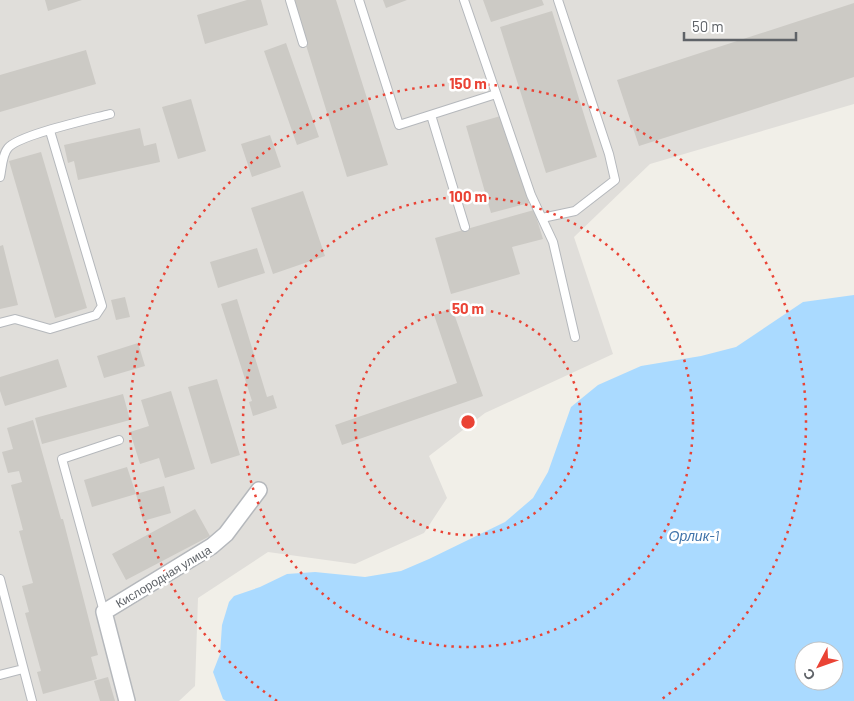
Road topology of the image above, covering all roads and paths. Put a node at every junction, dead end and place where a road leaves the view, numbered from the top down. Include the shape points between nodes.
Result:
1 (290, 0) edge
2 (358, 0) edge
3 (464, 0) edge
4 (558, 0) edge
5 (303, 43) dead end
6 (496, 94) junction
7 (110, 114) dead end
8 (431, 115) junction
9 (50, 131) junction
10 (0, 177) edge
11 (542, 218) junction
12 (465, 227) dead end
13 (0, 324) edge
14 (575, 337) dead end
15 (119, 440) dead end
16 (259, 490) dead end
17 (0, 583) edge
18 (104, 612) junction
19 (23, 669) junction
20 (0, 675) edge
21 (32, 701) edge
22 (127, 701) edge

1 - 5 lane
2 - 8 lane via 399,125
3 - 6 lane
4 - 11 lane via 615,180 575,211
6 - 8 lane
6 - 11 lane via 530,195
7 - 9 lane
8 - 12 lane
9 - 10 lane via 10,146 5,152
9 - 13 lane via 102,306 96,316 50,329 15,320
11 - 14 lane via 553,242
15 - 18 lane via 62,459
16 - 18 street, Кислородная улица via 226,534 212,546
17 - 19 lane
18 - 22 street, Кислородная улица
19 - 20 lane
19 - 21 lane

